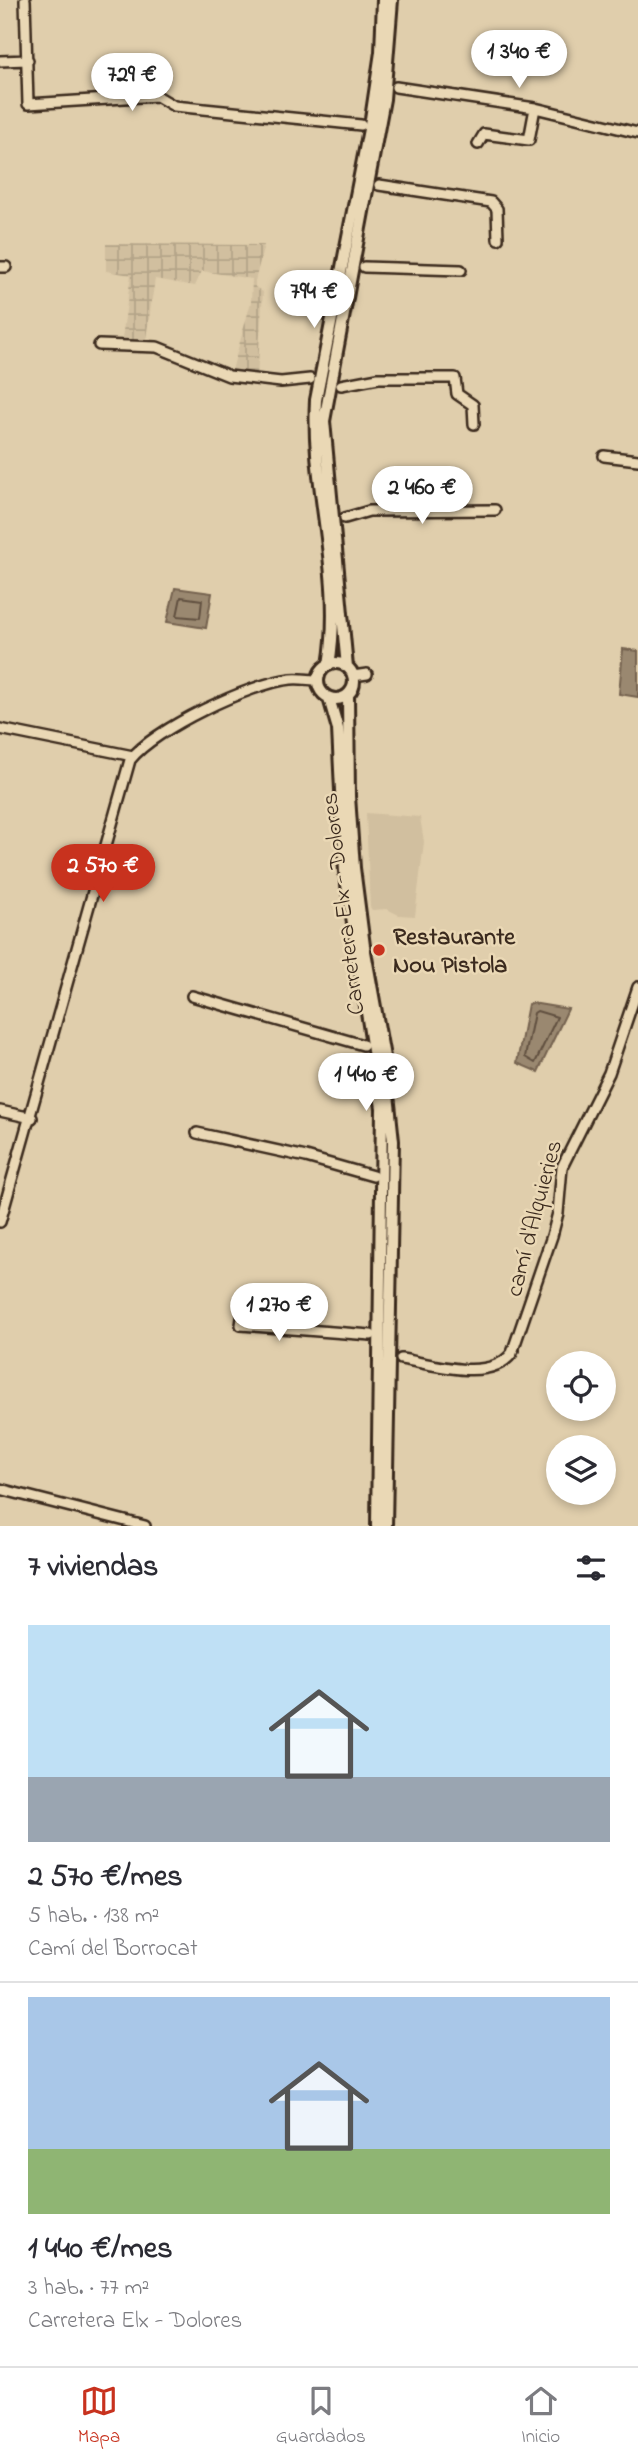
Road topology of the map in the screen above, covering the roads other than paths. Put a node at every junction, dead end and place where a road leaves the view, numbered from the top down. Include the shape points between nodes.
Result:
1 (26, 0) edge
2 (383, 0) edge
3 (392, 0) edge
4 (27, 60) junction
5 (0, 61) edge
6 (397, 87) dead end
7 (535, 108) junction
8 (361, 125) dead end
9 (638, 133) edge
10 (478, 144) dead end
11 (379, 185) dead end
12 (498, 239) dead end
13 (364, 268) dead end
14 (461, 270) dead end
15 (99, 345) dead end
16 (310, 379) dead end
17 (341, 385) dead end
18 (474, 424) dead end
19 (604, 456) dead end
20 (638, 460) edge
21 (495, 510) dead end
22 (345, 518) dead end
23 (329, 664) junction
24 (350, 671) junction
25 (367, 674) dead end
26 (318, 680) junction
27 (348, 695) junction
28 (329, 698) junction
29 (0, 729) edge
30 (133, 756) junction
31 (638, 987) edge
32 (192, 996) dead end
33 (363, 1045) dead end
34 (0, 1111) edge
35 (32, 1118) junction
36 (197, 1133) dead end
37 (373, 1176) dead end
38 (0, 1222) edge
39 (245, 1298) dead end
40 (371, 1335) dead end
41 (401, 1359) dead end
42 (0, 1489) edge
43 (145, 1526) edge
44 (377, 1526) edge
45 (386, 1526) edge

1 - 4 street
2 - 23 main road via 371,119 317,400 315,441 333,605
3 - 24 main road via 384,99 324,421
4 - 5 street
4 - 8 street via 28,104 157,96 174,106
6 - 7 street
7 - 9 street
7 - 10 street via 529,140 484,134
11 - 12 street via 491,202 497,209
13 - 14 street
15 - 16 street via 157,347 229,376 281,382
17 - 18 street via 378,378 455,378 457,394 474,405
19 - 20 street
21 - 22 street via 369,511
23 - 24 main road
23 - 26 main road
24 - 25 street
24 - 27 main road via 354,685
26 - 28 main road
26 - 30 street via 291,679 229,698
27 - 28 main road
27 - 45 main road, Carretera Elx - Dolores via 354,868 393,1141
28 - 44 main road, Carretera Elx - Dolores via 338,729 347,883 383,1131
29 - 30 street
30 - 35 street via 77,943
31 - 41 street, camí d'Alquieries via 609,1073 562,1167 552,1236 512,1353 501,1364 483,1369
32 - 33 street
34 - 35 street
35 - 38 street
36 - 37 street
39 - 40 street via 241,1325
42 - 43 street

